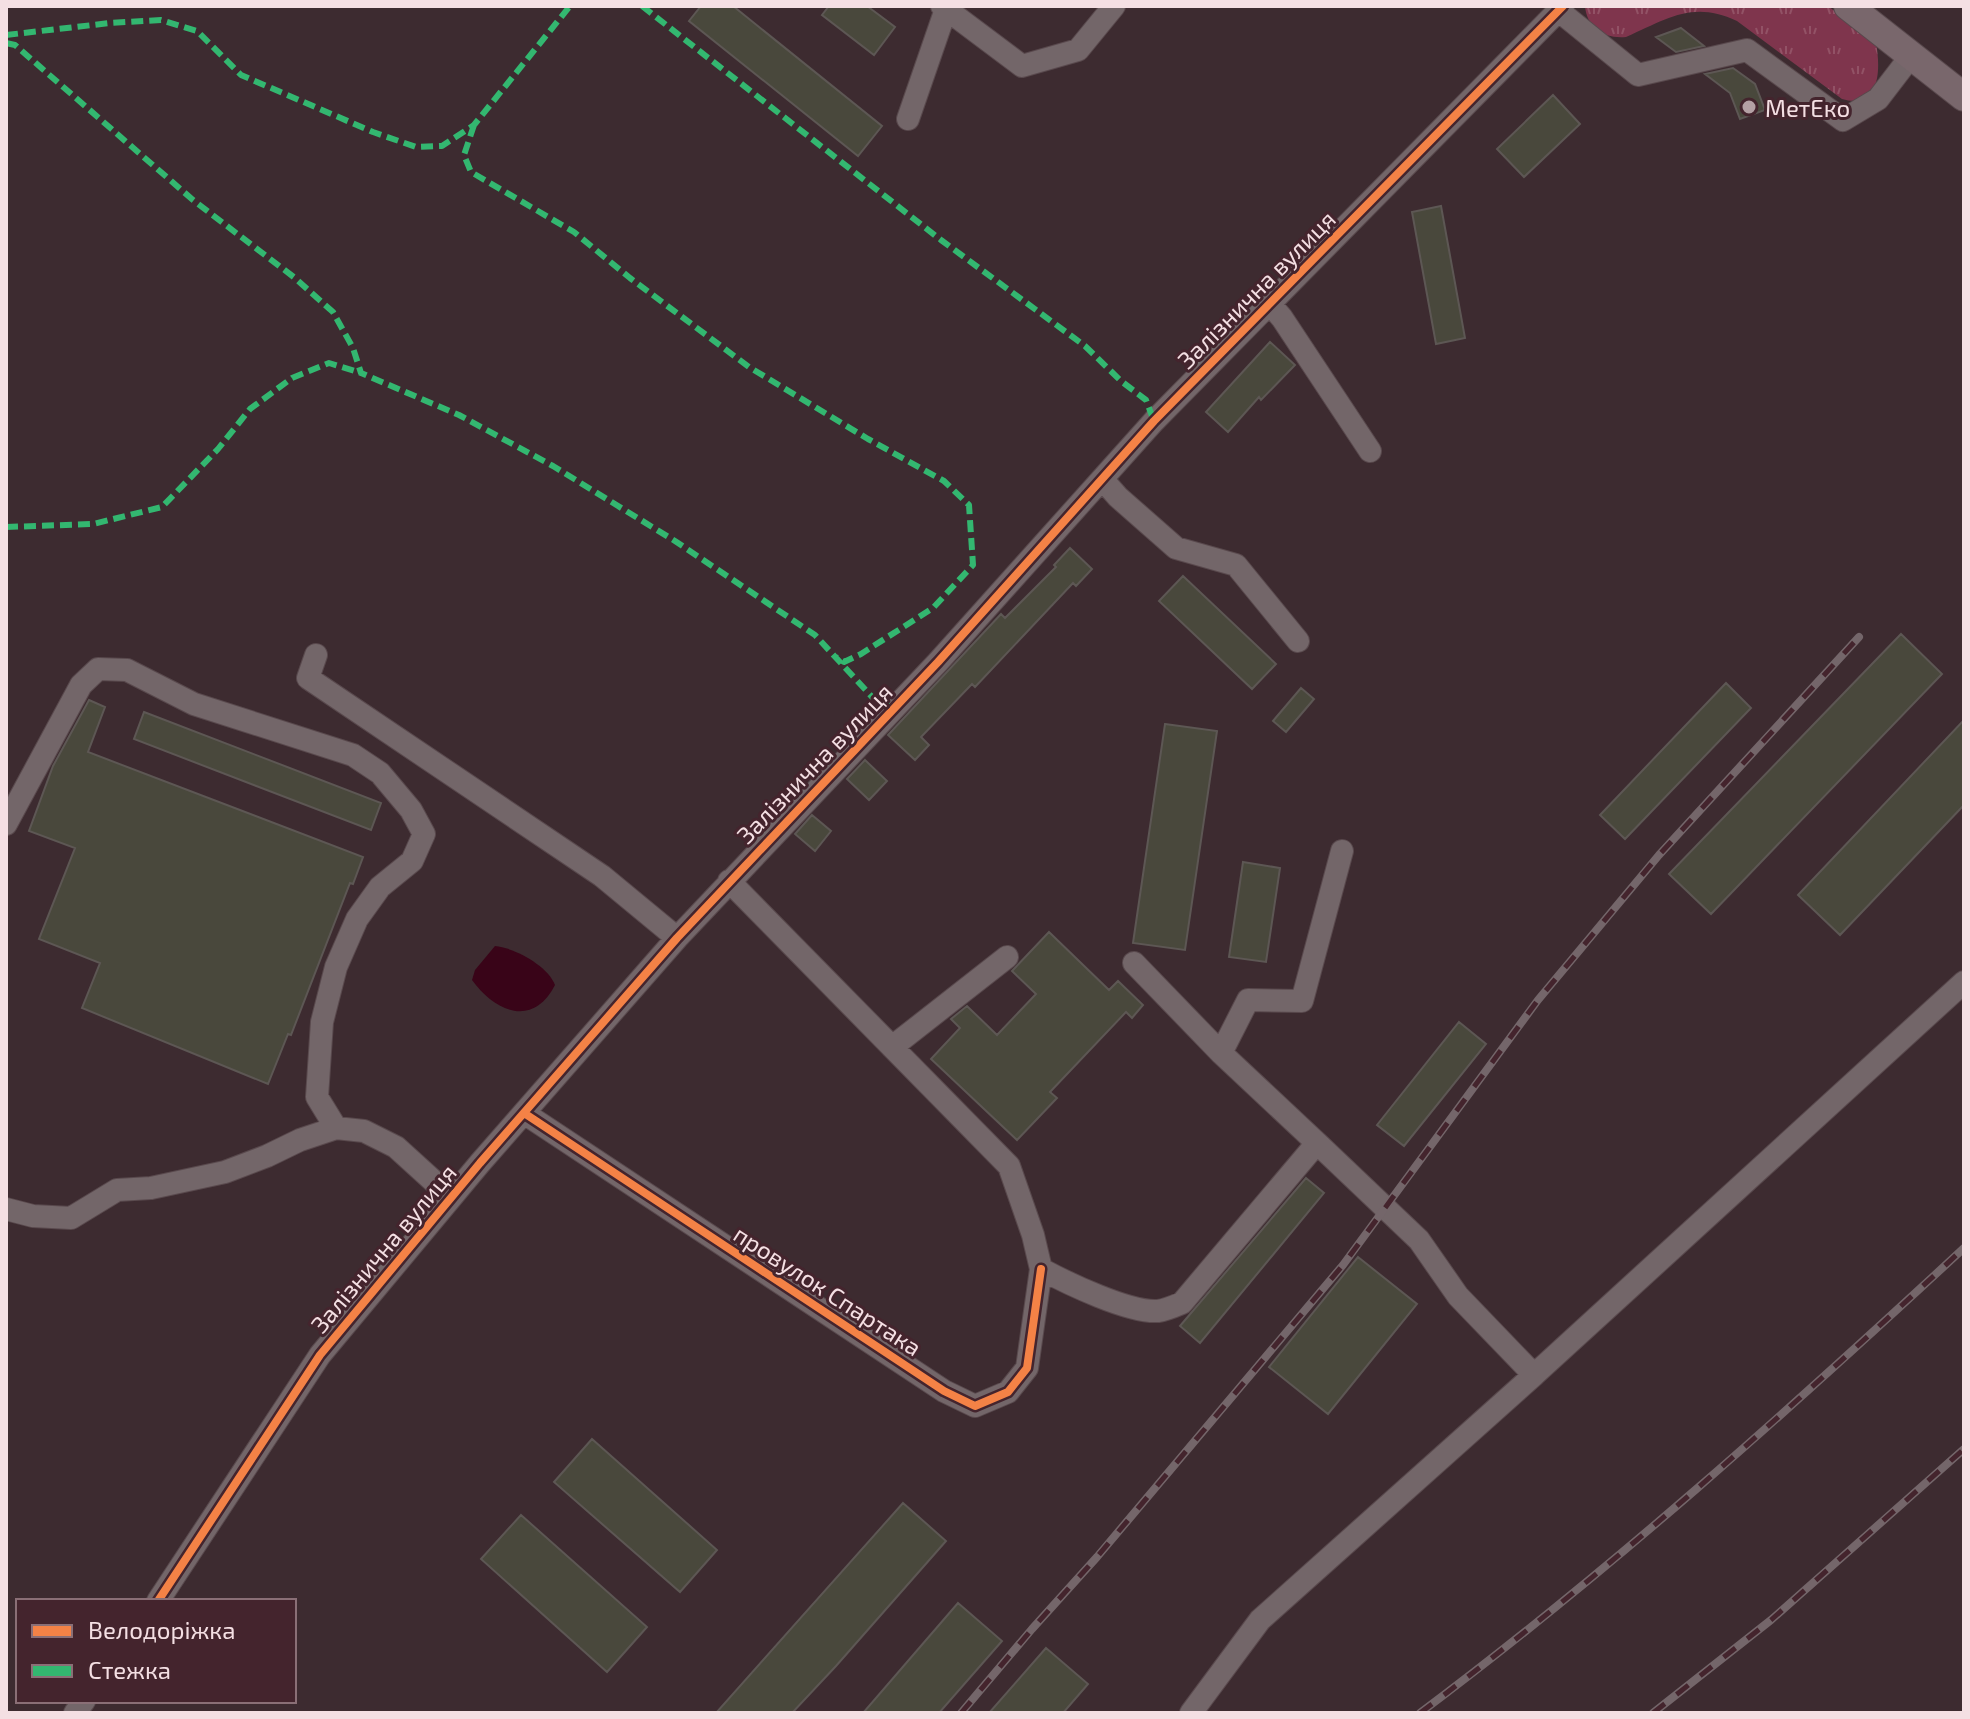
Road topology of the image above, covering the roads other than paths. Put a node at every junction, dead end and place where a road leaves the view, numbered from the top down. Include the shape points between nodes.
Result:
1 (1114, 6) edge
2 (1848, 6) edge
3 (944, 8) edge
4 (1561, 8) edge
5 (1911, 56) junction
6 (1964, 97) edge
7 (908, 119) dead end
8 (1270, 304) junction
9 (1370, 451) dead end
10 (1103, 480) junction
11 (1298, 641) dead end
12 (316, 655) dead end
13 (6, 824) edge
14 (1342, 851) dead end
15 (729, 881) junction
16 (677, 938) junction
17 (1007, 957) dead end
18 (1134, 963) dead end
19 (1964, 982) edge
20 (892, 1047) junction
21 (1221, 1053) junction
22 (524, 1113) junction
23 (336, 1128) junction
24 (1317, 1143) junction
25 (451, 1197) junction
26 (6, 1209) edge
27 (1041, 1269) junction
28 (1534, 1375) junction
29 (159, 1599) edge
30 (1191, 1713) edge

1 - 3 street via 1078,50 1022,66
2 - 5 main road
3 - 7 street
4 - 5 street via 1638,75 1747,50 1843,120 1878,99
4 - 8 street, Залізнична вулиця
5 - 6 main road
8 - 9 street
8 - 10 street, Залізнична вулиця
10 - 11 street via 1176,548 1236,565
10 - 15 street, Залізнична вулиця
12 - 16 street via 308,678 602,876
13 - 23 street via 81,685 98,669 127,670 194,704 353,755 380,773 424,834 412,861 380,887 357,919 336,967 322,1022 317,1097
14 - 21 street via 1302,1001 1248,1000
15 - 16 street, Залізнична вулиця
15 - 20 street
16 - 22 street, Залізнична вулиця
17 - 20 street
18 - 21 street
19 - 28 street
20 - 27 street via 1009,1166
21 - 24 street
22 - 25 street, Залізнична вулиця
22 - 27 street, провулок Спартака via 944,1391 975,1406 1008,1392 1027,1368
23 - 25 street via 364,1131 396,1147
23 - 26 street via 225,1172 117,1190 71,1218
24 - 27 street via 1182,1303 1158,1311 1127,1305 1080,1290
24 - 28 street via 1419,1240 1458,1296
25 - 29 street, Залізнична вулиця via 320,1355
28 - 30 street via 1260,1620

